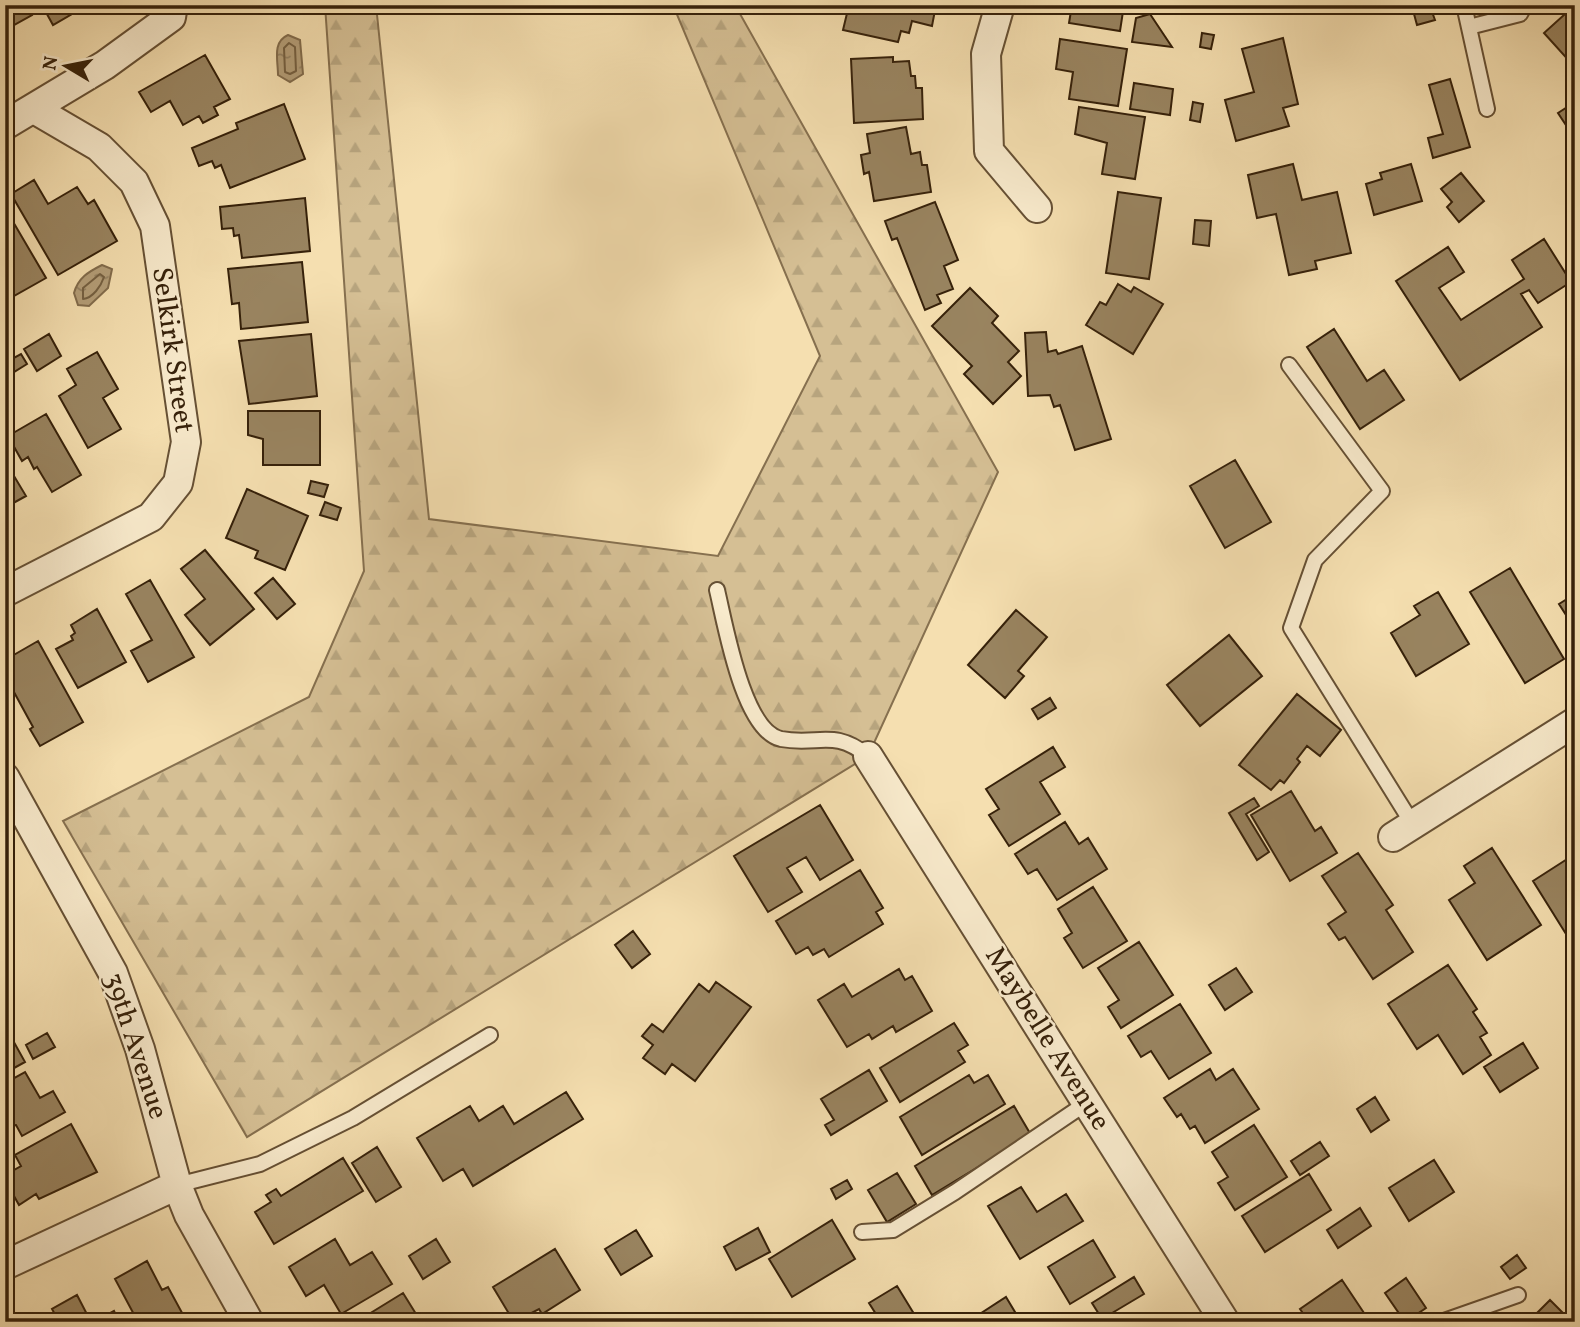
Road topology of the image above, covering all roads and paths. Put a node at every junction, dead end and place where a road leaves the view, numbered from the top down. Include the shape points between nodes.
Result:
1 (1000, 5) edge
2 (1464, 5) edge
3 (1525, 5) edge
4 (172, 11) edge
5 (1468, 27) junction
6 (34, 109) junction
7 (1487, 109) dead end
8 (5, 125) edge
9 (1037, 208) dead end
10 (1289, 365) dead end
11 (717, 590) dead end
12 (5, 592) edge
13 (1575, 722) edge
14 (868, 757) joint
15 (5, 778) edge
16 (1403, 830) joint
17 (490, 1035) dead end
18 (1088, 1102) junction
19 (177, 1185) junction
20 (862, 1232) dead end
21 (5, 1265) edge
22 (1518, 1295) dead end
23 (249, 1322) edge
24 (1225, 1322) edge
25 (1441, 1322) edge

1 - 9 street via 986,54 989,151
2 - 5 lane
3 - 5 lane via 1520,14
4 - 6 street via 105,65
5 - 7 lane
6 - 8 street
6 - 12 street, Selkirk Street via 99,147 134,182 155,226 186,442 178,483 150,517
10 - 16 lane via 1382,491 1315,560 1291,628
11 - 14 lane via 753,716 779,738 850,741
13 - 16 street
14 - 18 street, Maybelle Avenue
15 - 19 street, 39th Avenue via 113,973 140,1048
17 - 19 lane via 353,1118 260,1164
18 - 20 lane via 893,1230
18 - 24 street, Maybelle Avenue
19 - 21 street
19 - 23 street, 39th Avenue
22 - 25 lane

